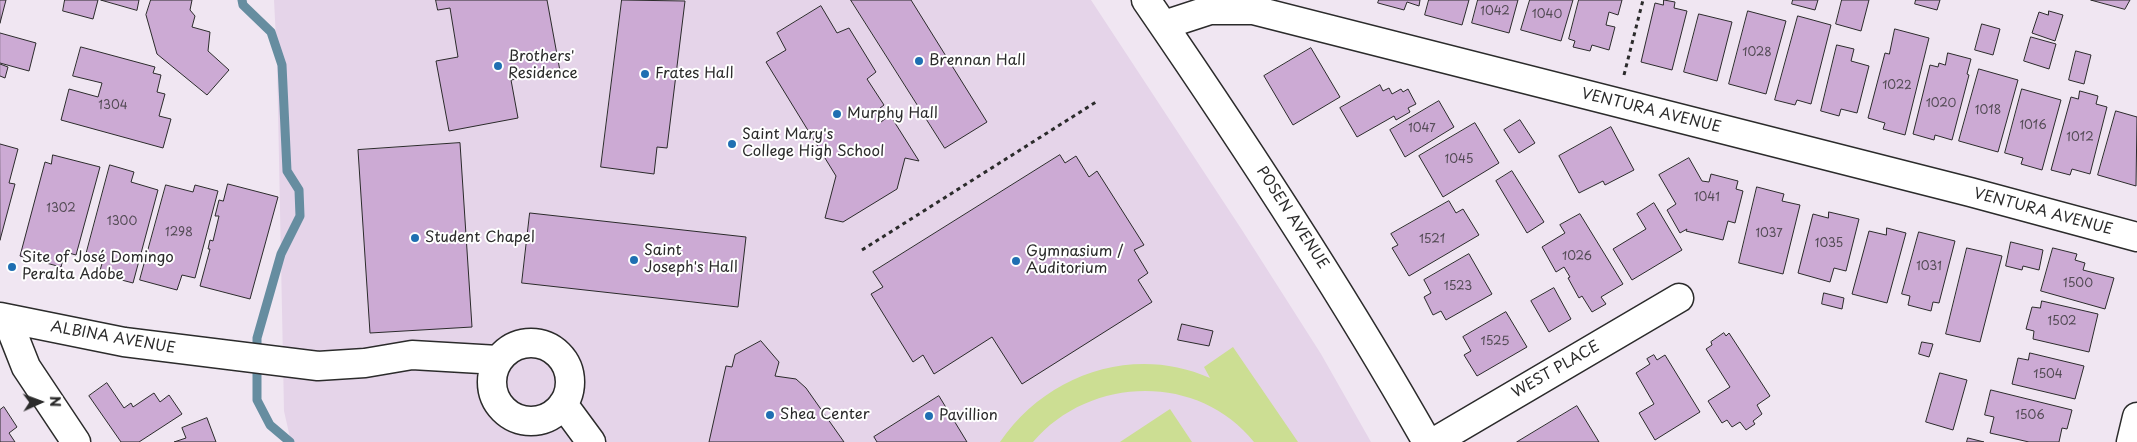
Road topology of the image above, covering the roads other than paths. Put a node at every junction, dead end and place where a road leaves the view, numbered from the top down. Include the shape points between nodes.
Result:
1 (1146, 0) edge
2 (1164, 25) junction
3 (2137, 237) edge
4 (1679, 298) dead end
5 (4, 318) edge
6 (498, 360) junction
7 (563, 404) junction
8 (2137, 417) edge
9 (76, 442) edge
10 (591, 442) edge
11 (1427, 442) edge
12 (1434, 442) edge
13 (2131, 442) edge

1 - 2 street, POSEN AVENUE
2 - 3 street, VENTURA AVENUE via 1210,10 1252,10
2 - 11 street, POSEN AVENUE via 1305,236
4 - 12 street, WEST PLACE
5 - 6 street, ALBINA AVENUE via 124,342 318,366 412,355
5 - 9 street via 26,367
6 - 7 street via 492,386 503,410 522,419 541,420
6 - 7 street via 506,351 529,342 553,349 562,357 569,374 568,393
7 - 10 street
8 - 13 street

